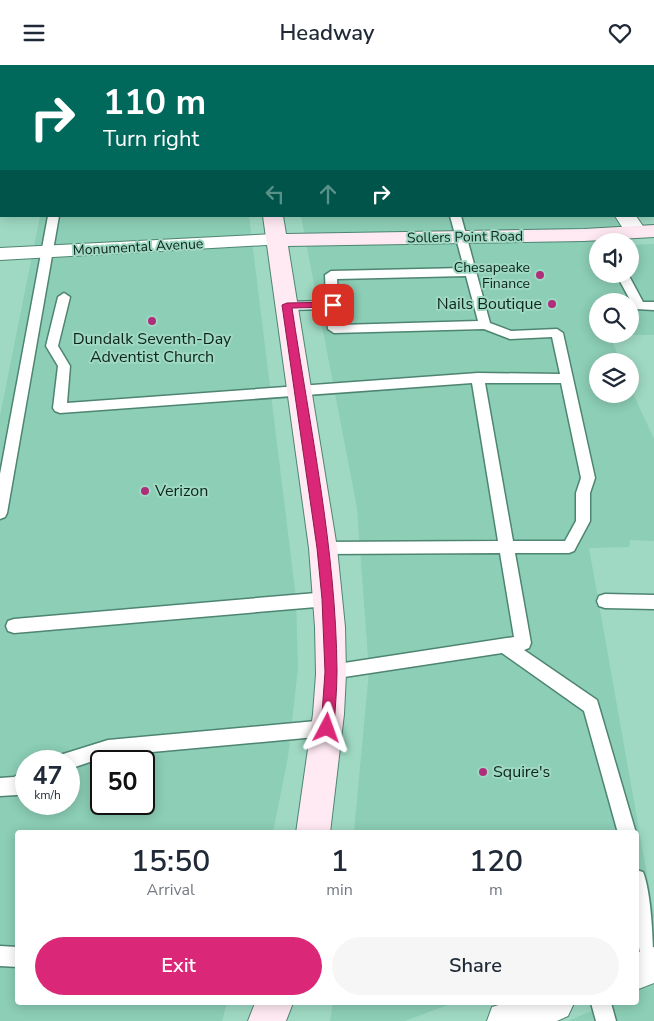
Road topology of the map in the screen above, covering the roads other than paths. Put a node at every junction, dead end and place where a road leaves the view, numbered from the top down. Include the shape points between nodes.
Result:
1 (54, 217) edge
2 (455, 217) edge
3 (638, 227) edge
4 (274, 228) edge
5 (617, 233) edge
6 (460, 237) junction
7 (589, 237) edge
8 (48, 251) junction
9 (0, 254) edge
10 (470, 272) junction
11 (627, 283) edge
12 (64, 297) dead end
13 (287, 305) junction
14 (333, 305) junction
15 (654, 306) edge
16 (485, 325) junction
17 (478, 378) junction
18 (567, 379) junction
19 (300, 392) junction
20 (0, 513) edge
21 (506, 547) junction
22 (323, 548) junction
23 (328, 599) junction
24 (605, 601) dead end
25 (654, 602) edge
26 (14, 626) dead end
27 (505, 646) junction
28 (331, 672) junction
29 (327, 728) junction
30 (80, 757) edge
31 (15, 786) edge
32 (0, 787) edge
33 (313, 830) edge
34 (626, 830) edge
35 (639, 901) edge
36 (0, 955) edge
37 (15, 957) edge
38 (648, 967) edge
39 (273, 1005) edge
40 (550, 1005) edge
41 (602, 1005) edge
42 (515, 1019) edge
43 (267, 1021) edge
44 (606, 1021) edge

1 - 8 lane
2 - 6 lane
3 - 5 main road, Sollers Point Road
4 - 6 main road, Sollers Point Road
4 - 8 street, Monumental Avenue
4 - 13 main road
6 - 7 main road, Sollers Point Road
6 - 10 lane
8 - 9 street, Monumental Avenue
8 - 20 lane
10 - 14 lane via 331,275
10 - 16 lane
11 - 15 lane via 639,306
12 - 19 lane via 52,346 64,365 60,408
13 - 14 lane
13 - 19 main road
14 - 16 lane via 334,329
16 - 18 lane via 510,335 557,333
17 - 18 lane
17 - 19 lane
17 - 21 lane
18 - 21 lane via 588,478 583,493 583,521 569,547
19 - 22 main road
21 - 22 lane
21 - 27 lane via 523,643
22 - 23 main road
23 - 26 lane
23 - 28 main road
24 - 25 lane
27 - 28 lane
27 - 34 lane via 591,706
28 - 29 main road
29 - 30 lane via 108,748
29 - 33 main road
31 - 32 lane
35 - 38 lane
36 - 37 lane
39 - 43 main road
40 - 42 street
41 - 44 lane

